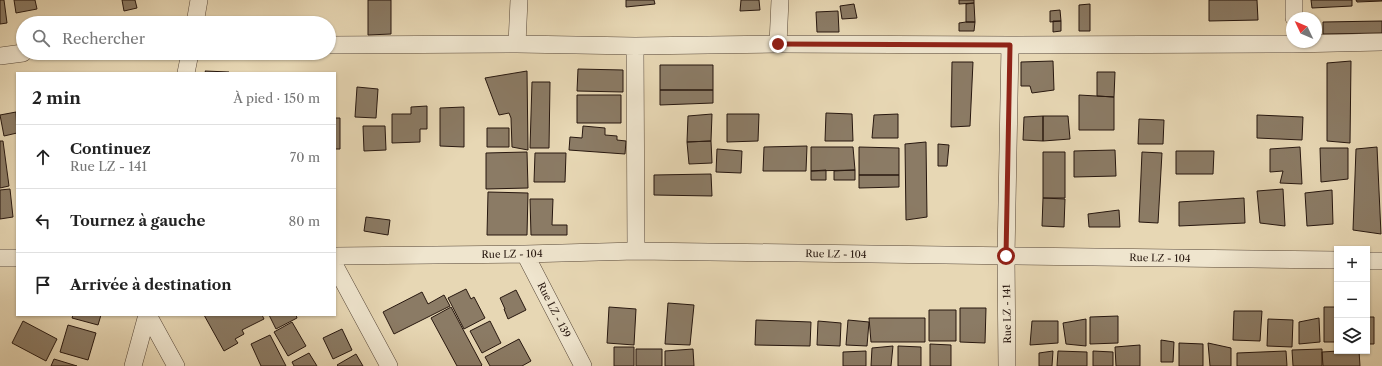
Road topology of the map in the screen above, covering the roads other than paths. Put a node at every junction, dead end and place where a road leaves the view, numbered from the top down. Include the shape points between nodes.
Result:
1 (199, 0) edge
2 (519, 0) edge
3 (780, 0) edge
4 (1294, 0) edge
5 (1294, 12) edge
6 (196, 16) edge
7 (1382, 42) edge
8 (1286, 43) edge
9 (1322, 43) edge
10 (517, 44) junction
11 (778, 44) junction
12 (336, 45) edge
13 (1010, 45) junction
14 (635, 46) junction
15 (16, 54) edge
16 (0, 56) edge
17 (189, 60) edge
18 (186, 72) edge
19 (636, 251) junction
20 (525, 254) junction
21 (336, 256) edge
22 (1006, 256) junction
23 (0, 258) edge
24 (16, 258) edge
25 (1334, 260) edge
26 (1370, 261) edge
27 (1382, 261) edge
28 (336, 268) edge
29 (147, 316) edge
30 (148, 316) edge
31 (133, 366) edge
32 (176, 366) edge
33 (389, 366) edge
34 (583, 366) edge
35 (1008, 366) edge

1 - 6 street
2 - 10 street
3 - 11 street
4 - 5 street
7 - 9 street
8 - 13 street
10 - 12 street
10 - 14 street
11 - 13 street
11 - 14 street
13 - 22 street, Rue LZ - 141
14 - 19 street
15 - 16 street
17 - 18 street
19 - 20 street, Rue LZ - 104
19 - 22 street, Rue LZ - 104
20 - 21 street, Rue LZ - 104
20 - 34 street, Rue LZ - 139
22 - 25 street, Rue LZ - 104
22 - 35 street, Rue LZ - 141
23 - 24 street
26 - 27 street
28 - 33 street
29 - 31 street
30 - 32 street

